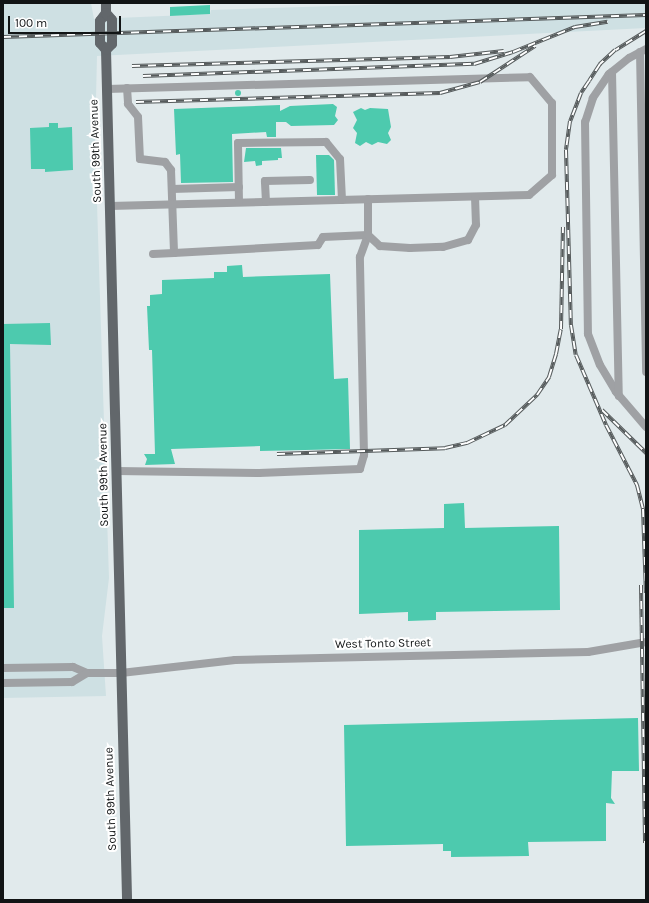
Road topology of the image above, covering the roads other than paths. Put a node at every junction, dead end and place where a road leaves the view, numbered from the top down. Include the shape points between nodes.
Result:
1 (106, 8) edge
2 (643, 51) edge
3 (612, 72) junction
4 (127, 88) junction
5 (107, 89) junction
6 (310, 180) dead end
7 (239, 187) junction
8 (172, 189) junction
9 (475, 197) junction
10 (368, 199) junction
11 (342, 200) junction
12 (239, 202) junction
13 (266, 202) junction
14 (172, 204) junction
15 (110, 206) junction
16 (368, 235) junction
17 (174, 253) junction
18 (152, 254) dead end
19 (646, 372) edge
20 (619, 397) junction
21 (646, 427) edge
22 (117, 471) junction
23 (646, 642) edge
24 (3, 668) edge
25 (87, 673) junction
26 (121, 673) junction
27 (3, 683) edge
28 (127, 900) edge

1 - 5 main road, South 99th Avenue via 112,20 112,44 106,50
2 - 3 street
2 - 19 street
3 - 20 street
3 - 20 street via 593,98 585,122 588,334 600,365
4 - 5 street
4 - 8 street via 128,104 138,118 140,159 166,162 171,170
4 - 9 street via 530,77 552,103 552,175 529,195
5 - 15 main road, South 99th Avenue
6 - 13 street via 266,182
7 - 8 street
7 - 11 street via 238,143 326,142 340,158
7 - 12 street
8 - 14 street
9 - 10 street
9 - 16 street via 476,225 468,240 444,247 410,248 380,246
10 - 11 street
10 - 16 street
11 - 13 street
12 - 13 street
12 - 14 street
14 - 15 street
14 - 17 street
15 - 22 main road, South 99th Avenue
16 - 17 street via 323,237 318,245
16 - 22 street via 360,257 364,455 360,469 251,473
17 - 18 street
20 - 21 street
22 - 26 main road, South 99th Avenue
23 - 26 street, West Tonto Street via 588,652 235,660
24 - 25 street via 73,667
25 - 26 street, West Tonto Street
25 - 27 street via 72,682
26 - 28 main road, South 99th Avenue

